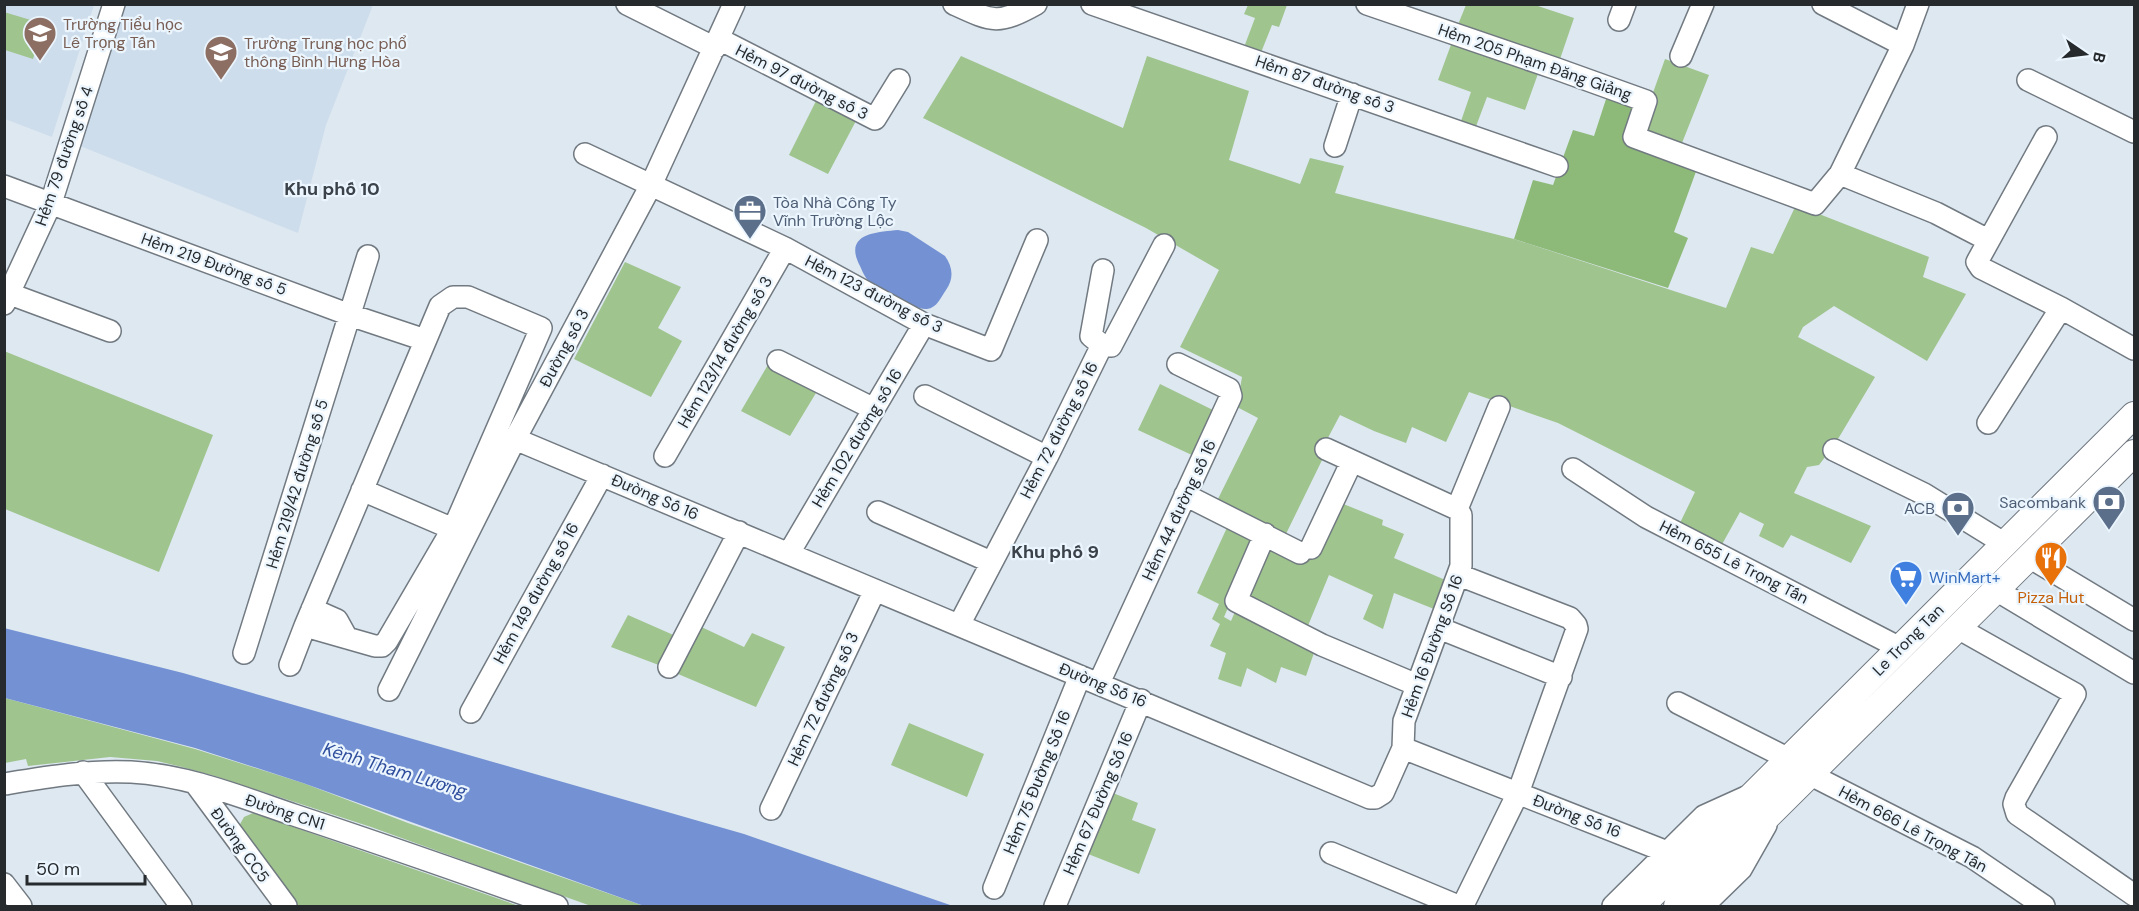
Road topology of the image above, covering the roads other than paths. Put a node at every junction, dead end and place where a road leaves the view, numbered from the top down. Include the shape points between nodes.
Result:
1 (114, 4) edge
2 (627, 4) edge
3 (734, 4) edge
4 (954, 4) edge
5 (1036, 4) edge
6 (1092, 4) edge
7 (1367, 4) edge
8 (1704, 4) edge
9 (1823, 4) edge
10 (1912, 6) edge
11 (717, 44) junction
12 (1904, 45) junction
13 (1681, 56) dead end
14 (899, 80) dead end
15 (2028, 80) dead end
16 (1352, 94) junction
17 (2134, 132) edge
18 (2046, 137) dead end
19 (1335, 146) dead end
20 (585, 154) dead end
21 (1557, 166) dead end
22 (1840, 174) junction
23 (651, 185) junction
24 (4, 186) edge
25 (51, 203) junction
26 (1037, 240) dead end
27 (1988, 240) junction
28 (1164, 245) dead end
29 (785, 248) junction
30 (368, 256) dead end
31 (1103, 270) dead end
32 (7, 299) edge
33 (2061, 308) junction
34 (350, 315) junction
35 (924, 324) junction
36 (110, 331) dead end
37 (425, 340) junction
38 (1101, 345) junction
39 (2134, 349) edge
40 (778, 361) dead end
41 (1178, 364) dead end
42 (925, 396) dead end
43 (1499, 407) dead end
44 (874, 409) junction
45 (2134, 415) edge
46 (1988, 423) dead end
47 (515, 439) junction
48 (1326, 449) dead end
49 (1834, 450) dead end
50 (2134, 453) edge
51 (665, 456) dead end
52 (1047, 457) junction
53 (1352, 461) junction
54 (1573, 469) dead end
55 (602, 475) junction
56 (362, 490) junction
57 (1185, 495) junction
58 (1457, 509) junction
59 (878, 512) dead end
60 (453, 529) junction
61 (739, 532) junction
62 (1265, 534) junction
63 (2005, 544) junction
64 (789, 552) junction
65 (2029, 557) junction
66 (991, 562) junction
67 (1459, 575) junction
68 (875, 590) junction
69 (1996, 590) junction
70 (308, 618) junction
71 (2134, 620) edge
72 (959, 625) junction
73 (1439, 628) junction
74 (1958, 628) junction
75 (1900, 648) junction
76 (244, 652) dead end
77 (1923, 662) junction
78 (290, 664) dead end
79 (669, 667) dead end
80 (2134, 673) edge
81 (1561, 677) junction
82 (1089, 679) junction
83 (1417, 685) junction
84 (389, 690) dead end
85 (1141, 700) junction
86 (1678, 703) dead end
87 (471, 711) dead end
88 (1403, 748) junction
89 (1789, 759) junction
90 (83, 772) junction
91 (1811, 775) junction
92 (195, 783) junction
93 (4, 784) edge
94 (1518, 793) junction
95 (1755, 793) junction
96 (771, 809) dead end
97 (1774, 812) junction
98 (1667, 852) junction
99 (1331, 853) dead end
100 (4, 884) edge
101 (994, 888) dead end
102 (2134, 894) edge
103 (21, 906) edge
104 (182, 906) edge
105 (286, 906) edge
106 (557, 906) edge
107 (1055, 906) edge
108 (1613, 906) edge
109 (1641, 906) edge
110 (1677, 906) edge
111 (1703, 906) edge
112 (2042, 906) edge

1 - 25 street, Hẻm 79 đường số 4
2 - 11 street
3 - 11 street, Đường số 3
4 - 5 street via 993,20 1014,17
6 - 16 street, Hẻm 87 đường số 3
7 - 22 street, Hẻm 205 Phạm Đăng Giảng via 1646,101 1634,137 1815,204
8 - 13 street
9 - 12 street
10 - 12 street, Hẻm 205 Phạm Đăng Giảng
11 - 14 street, Hẻm 97 đường số 3 via 875,120
11 - 23 street, Đường số 3
12 - 22 street, Hẻm 205 Phạm Đăng Giảng
15 - 17 street
16 - 19 street
16 - 21 street, Hẻm 87 đường số 3
18 - 27 street
20 - 23 street, Hẻm 123 đường số 3
22 - 27 street via 1936,213
23 - 29 street, Hẻm 123 đường số 3
23 - 47 street, Đường số 3
24 - 25 street, Hẻm 219 Đường số 5
25 - 32 street, Hẻm 79 đường số 4
25 - 34 street, Hẻm 219 Đường số 5
26 - 35 street, Hẻm 123 đường số 3 via 991,350
27 - 33 street via 1978,257 1981,268
28 - 38 street, Hẻm 72 đường số 16 via 1111,346
29 - 35 street, Hẻm 123 đường số 3
29 - 51 street, Hẻm 123/14 đường số 3
30 - 34 street, Hẻm 219/42 đường số 5
31 - 38 street via 1091,336
32 - 36 street
33 - 39 street
33 - 46 street
34 - 37 street, Hẻm 219 Đường số 5
34 - 76 street, Hẻm 219/42 đường số 5
35 - 44 street, Hẻm 102 đường số 16
37 - 56 street
37 - 60 street via 440,306 458,296 540,328
38 - 52 street, Hẻm 72 đường số 16
40 - 44 street
41 - 57 street, Hẻm 44 đường số 16 via 1232,392
42 - 52 street
43 - 58 street
44 - 64 street, Hẻm 102 đường số 16
45 - 63 main road, Le Trong Tan
47 - 55 street, Đường Số 16
47 - 84 street, Đường số 3
48 - 53 street
49 - 63 street via 1924,494
50 - 65 main road, Le Trong Tan
52 - 66 street, Hẻm 72 đường số 16
53 - 58 street
53 - 62 street via 1305,550
54 - 75 street, Hẻm 655 Lê Trọng Tấn via 1646,517
55 - 61 street, Đường Số 16
55 - 87 street, Hẻm 149 đường số 16
56 - 60 street
56 - 70 street
57 - 62 street
57 - 82 street, Hẻm 44 đường số 16
58 - 67 street, Hẻm 16 Đường Số 16 via 1461,516 1463,558
59 - 66 street
60 - 70 street via 384,644 375,646 347,638
61 - 64 street, Đường Số 16
61 - 79 street
62 - 83 street via 1232,609
63 - 75 main road, Le Trong Tan
64 - 68 street, Đường Số 16
65 - 69 main road, Le Trong Tan
65 - 71 street
66 - 72 street, Hẻm 72 đường số 16
67 - 73 street, Hẻm 16 Đường Số 16
67 - 81 street via 1570,618 1577,629
68 - 72 street, Đường Số 16
68 - 96 street, Hẻm 72 đường số 3
69 - 74 main road, Le Trong Tan
69 - 80 street
70 - 78 street
72 - 82 street, Đường Số 16
73 - 81 street
73 - 83 street, Hẻm 16 Đường Số 16
74 - 77 main road, Le Trong Tan
74 - 102 street via 2075,694 2016,798 2014,810
75 - 77 main road
75 - 89 main road, Le Trong Tan
77 - 91 main road, Le Trong Tan
81 - 94 street
82 - 85 street, Đường Số 16
82 - 101 street, Hẻm 75 Đường Số 16
83 - 88 street, Hẻm 16 Đường Số 16 via 1403,724
85 - 88 street, Đường Số 16 via 1370,798 1383,793
85 - 107 street, Hẻm 67 Đường Số 16
86 - 89 street
88 - 94 street, Đường Số 16
89 - 95 main road, Le Trong Tan
90 - 92 street, Đường CN1 via 133,772
90 - 93 street, Đường CN1
90 - 104 street
91 - 97 main road, Le Trong Tan
91 - 112 street, Hẻm 666 Lê Trọng Tấn via 1972,857
92 - 105 street, Đường CC5
92 - 106 street, Đường CN1
94 - 98 street, Đường Số 16
94 - 99 street via 1465,902 1458,906
95 - 98 street via 1704,816
95 - 109 main road, Le Trong Tan
97 - 110 main road, Le Trong Tan
97 - 111 street via 1742,869
98 - 108 street
100 - 103 street

